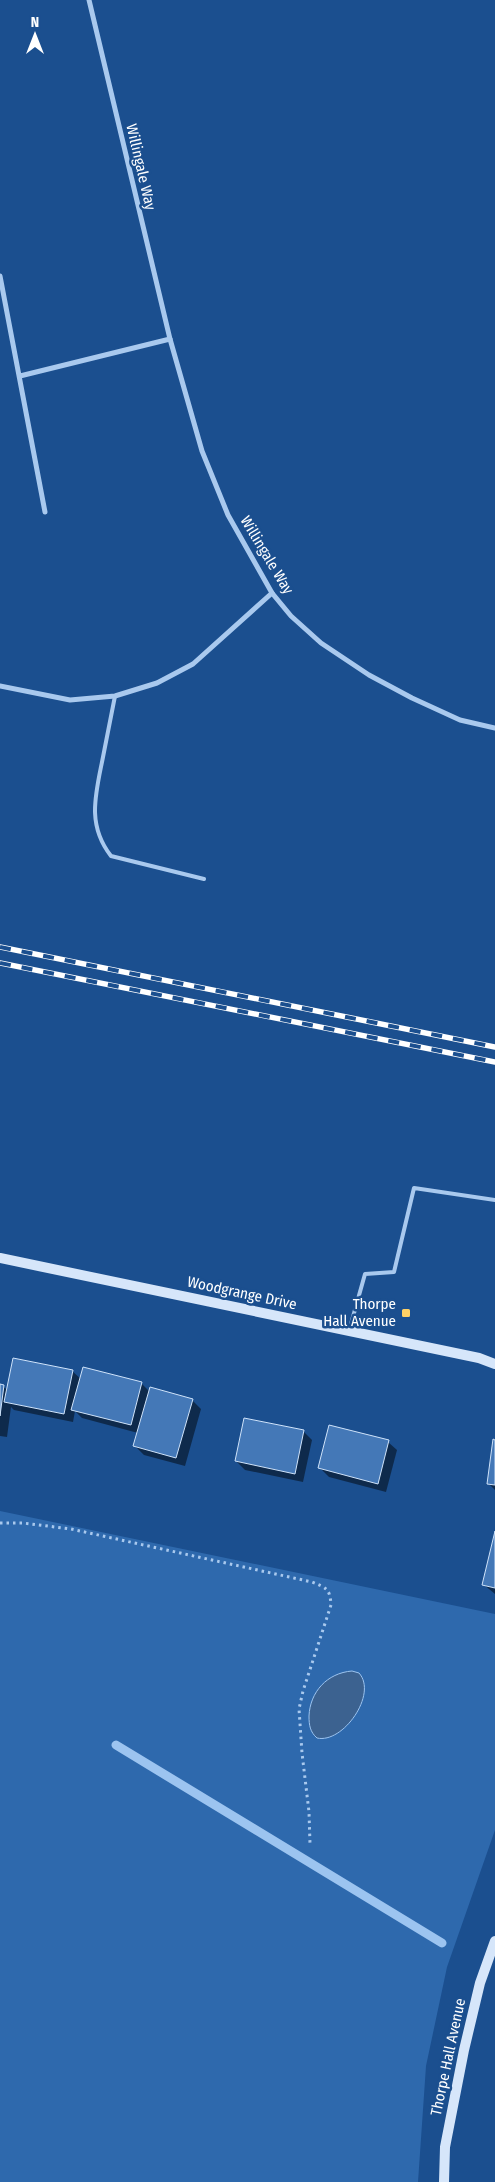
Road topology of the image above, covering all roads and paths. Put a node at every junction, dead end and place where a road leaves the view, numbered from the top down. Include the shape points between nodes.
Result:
1 (88, 0) edge
2 (0, 276) edge
3 (170, 339) junction
4 (20, 376) junction
5 (46, 512) dead end
6 (272, 593) junction
7 (0, 686) edge
8 (114, 696) junction
9 (495, 728) edge
10 (204, 879) dead end
11 (495, 1200) edge
12 (0, 1258) edge
13 (349, 1331) junction
14 (479, 1358) junction
15 (495, 1360) edge
16 (495, 1364) edge
17 (0, 1523) edge
18 (310, 1844) dead end
19 (495, 1941) edge
20 (444, 2182) edge

1 - 3 street, Willingale Way
2 - 4 street
3 - 4 street
3 - 6 street, Willingale Way via 202,451 228,515
4 - 5 street
6 - 8 street via 193,664 157,683
6 - 9 street, Willingale Way via 291,616 322,643 369,675 460,720
7 - 8 street via 70,700
8 - 10 lane via 95,793 97,830 102,844 111,856
11 - 13 lane via 414,1188 394,1272 365,1274
12 - 13 street, Woodgrange Drive
13 - 14 street, Woodgrange Drive
14 - 15 street, Woodgrange Drive
14 - 16 street, Woodgrange Drive
17 - 18 path via 71,1529 303,1580 328,1589 331,1605 299,1709
19 - 20 street, Thorpe Hall Avenue via 480,1982 464,2050 445,2147

